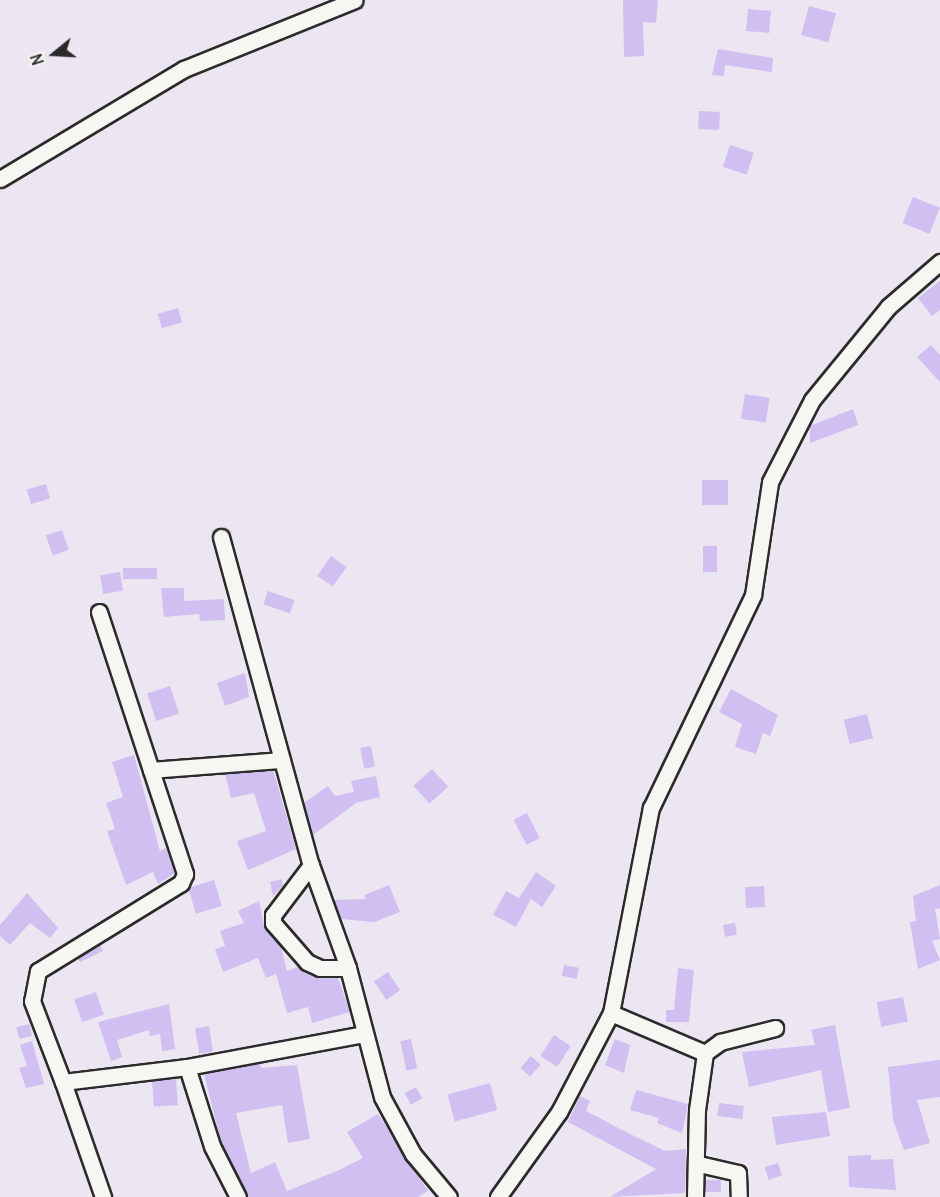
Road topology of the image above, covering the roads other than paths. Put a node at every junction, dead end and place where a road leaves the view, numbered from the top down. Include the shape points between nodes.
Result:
1 (355, 0) edge
2 (0, 179) edge
3 (940, 262) edge
4 (221, 537) dead end
5 (99, 612) dead end
6 (282, 760) junction
7 (151, 770) junction
8 (311, 865) junction
9 (348, 968) junction
10 (611, 1013) junction
11 (775, 1028) dead end
12 (364, 1034) junction
13 (705, 1053) junction
14 (187, 1067) junction
15 (63, 1082) junction
16 (699, 1164) junction
17 (103, 1197) edge
18 (238, 1197) edge
19 (448, 1197) edge
20 (498, 1197) edge
21 (695, 1197) edge
22 (739, 1197) edge

1 - 2 street via 184,69
3 - 10 street via 888,307 812,400 770,482 753,595 651,808
4 - 6 street
5 - 7 street
6 - 7 street
6 - 8 street
7 - 15 street via 185,874 181,883 38,971 32,1001
8 - 9 street
8 - 9 street via 273,915 273,923 308,962 320,968
9 - 12 street
10 - 13 street
10 - 20 street via 559,1112
11 - 13 street via 720,1042
12 - 14 street
12 - 19 street via 382,1097 412,1154
13 - 16 street via 697,1110
14 - 15 street
14 - 18 street via 212,1146
15 - 17 street
16 - 21 street
16 - 22 street via 738,1173

